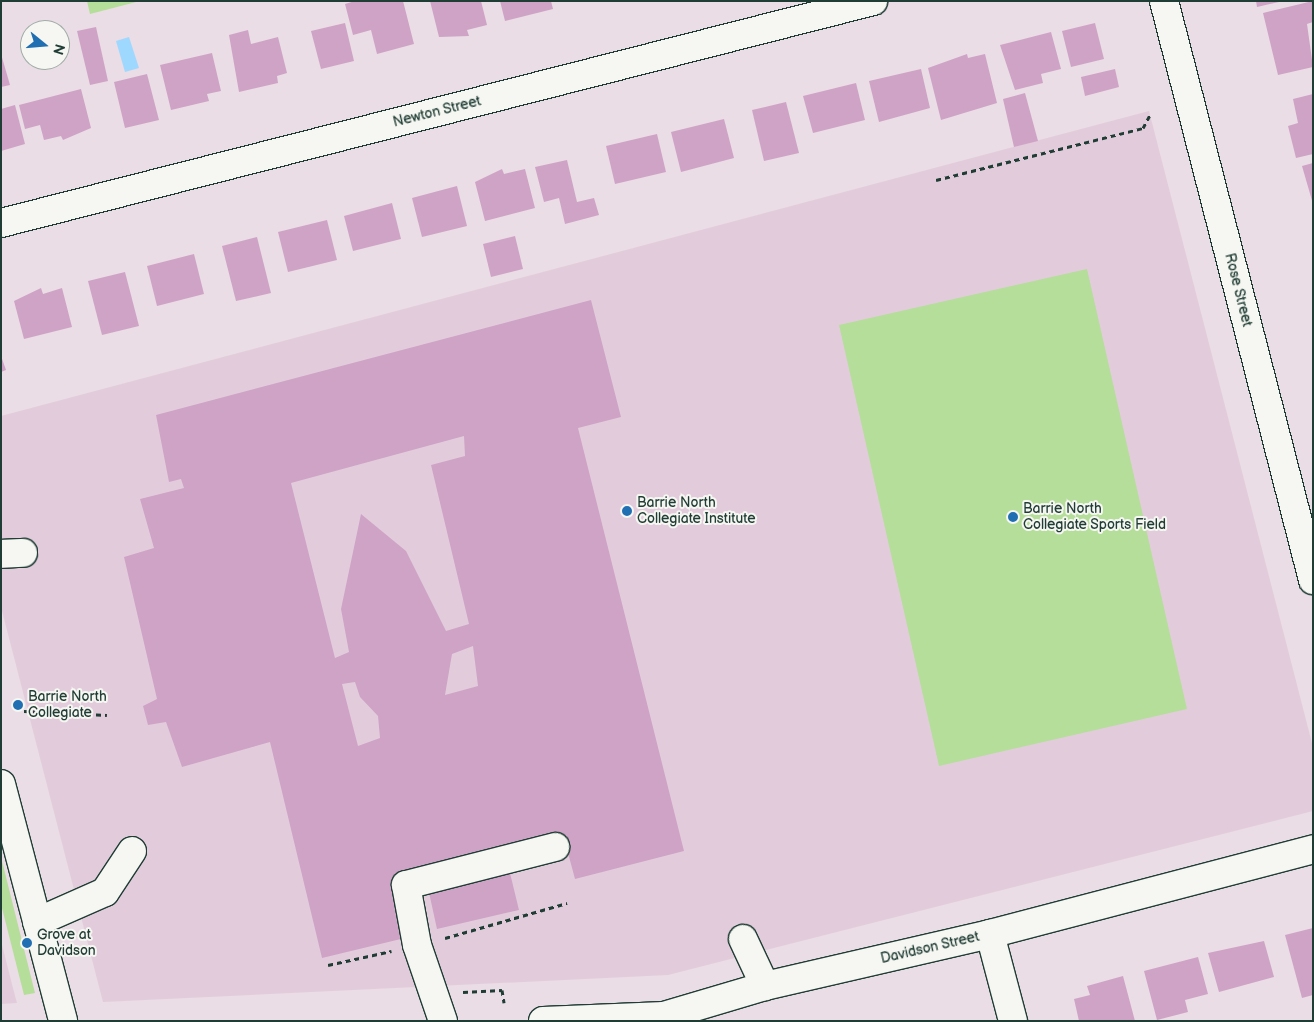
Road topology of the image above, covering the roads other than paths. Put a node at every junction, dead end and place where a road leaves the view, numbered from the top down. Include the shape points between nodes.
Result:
1 (873, 1) edge
2 (1164, 1) edge
3 (1, 223) edge
4 (1313, 580) edge
5 (1, 784) edge
6 (555, 847) dead end
7 (1313, 849) edge
8 (132, 851) dead end
9 (37, 922) junction
10 (990, 934) junction
11 (743, 939) dead end
12 (765, 986) junction
13 (64, 1021) edge
14 (443, 1021) edge
15 (543, 1021) edge
16 (1013, 1021) edge

1 - 3 street, Newton Street
2 - 4 street, Rose Street
5 - 9 street
6 - 14 street via 406,884 417,946
7 - 10 street, Davidson Street
8 - 9 street via 105,892
9 - 13 street
10 - 12 street, Davidson Street
10 - 16 street
11 - 12 street
12 - 15 street, Davidson Street via 664,1016

